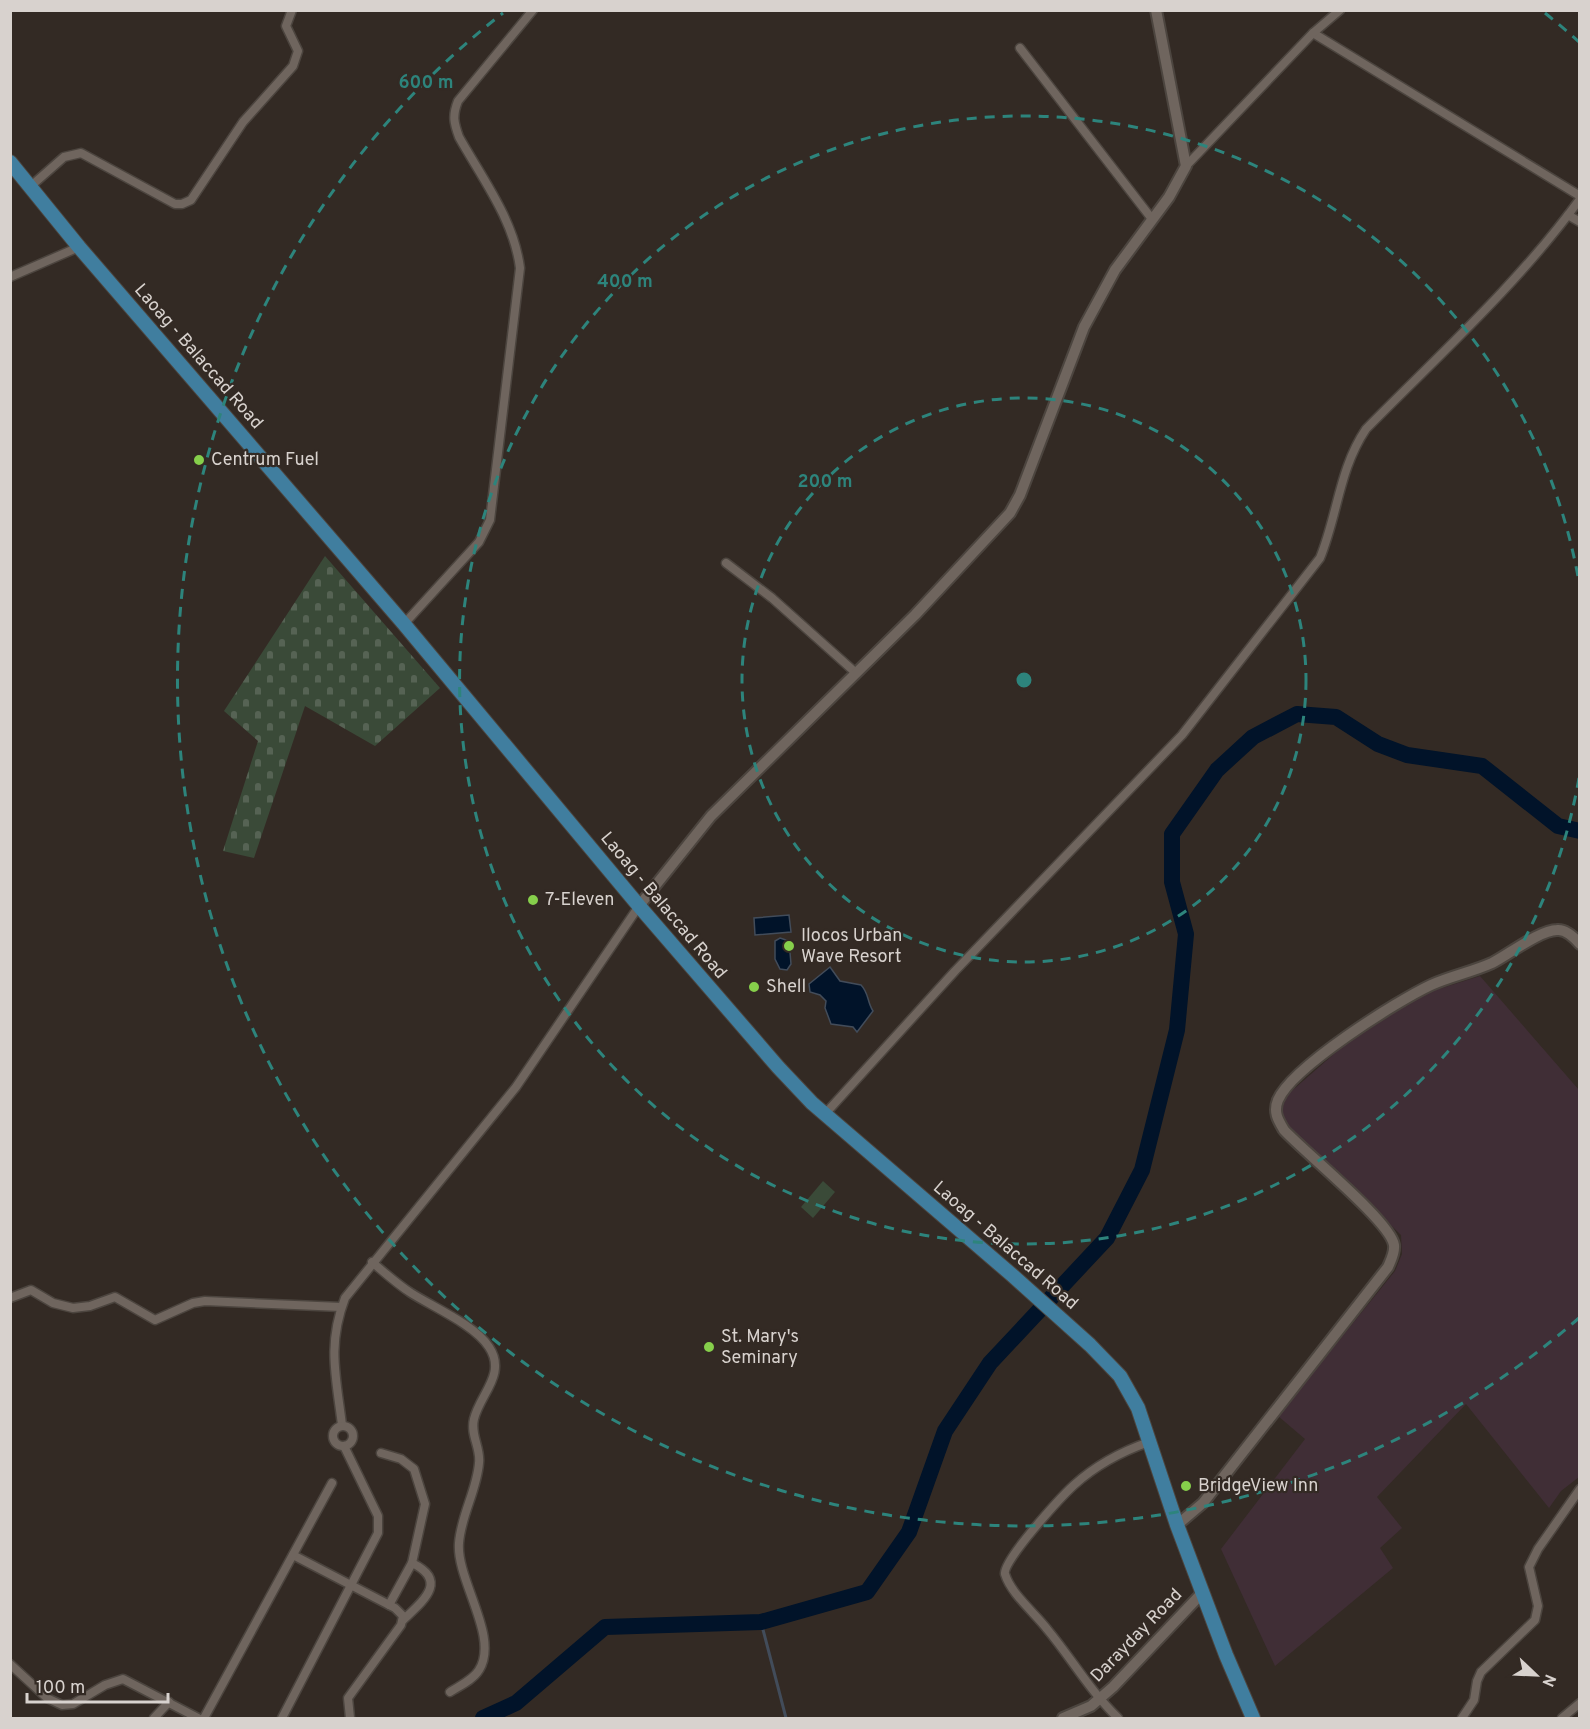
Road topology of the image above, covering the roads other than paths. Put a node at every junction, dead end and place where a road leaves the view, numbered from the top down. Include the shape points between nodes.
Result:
1 (292, 10) edge
2 (534, 10) edge
3 (1156, 10) edge
4 (1340, 10) edge
5 (1313, 33) junction
6 (1020, 48) dead end
7 (10, 162) edge
8 (1186, 166) junction
9 (31, 186) junction
10 (1580, 198) edge
11 (1568, 215) junction
12 (1152, 219) junction
13 (1580, 222) edge
14 (79, 247) junction
15 (10, 277) edge
16 (726, 563) dead end
17 (404, 624) junction
18 (856, 673) junction
19 (639, 906) junction
20 (1580, 944) edge
21 (825, 1114) junction
22 (372, 1262) junction
23 (10, 1298) edge
24 (341, 1307) junction
25 (342, 1425) junction
26 (1149, 1442) junction
27 (344, 1446) junction
28 (381, 1453) dead end
29 (332, 1483) dead end
30 (1580, 1489) edge
31 (1178, 1525) junction
32 (293, 1555) junction
33 (412, 1563) junction
34 (352, 1586) junction
35 (1203, 1592) junction
36 (389, 1605) junction
37 (403, 1620) junction
38 (10, 1664) edge
39 (450, 1692) dead end
40 (1099, 1700) junction
41 (168, 1702) junction
42 (1580, 1703) edge
43 (154, 1719) edge
44 (198, 1719) edge
45 (204, 1719) edge
46 (282, 1719) edge
47 (350, 1719) edge
48 (1063, 1719) edge
49 (1118, 1719) edge
50 (1253, 1719) edge
51 (1462, 1719) edge
52 (1562, 1719) edge

1 - 9 street via 286,26 298,51 293,66 243,122 191,200 175,204 81,153 64,157
2 - 17 street via 458,102 453,122 511,230 520,268 490,520 479,542
3 - 8 street
4 - 5 street
5 - 8 street
5 - 10 street
6 - 12 street
7 - 9 main road, Laoag - Balaccad Road
8 - 12 street
9 - 14 main road, Laoag - Balaccad Road
10 - 11 street
11 - 13 street
11 - 21 street via 1516,278 1366,429 1344,469 1331,531 1320,558 1182,735 955,971
12 - 18 street via 1115,270 1084,327 1053,403 1031,473 1010,513
14 - 15 street
14 - 17 main road, Laoag - Balaccad Road
16 - 18 street
17 - 19 main road, Laoag - Balaccad Road
18 - 19 street via 711,816
19 - 21 main road, Laoag - Balaccad Road via 778,1067
19 - 22 street via 516,1087
20 - 31 street via 1567,932 1557,930 1485,966 1419,991 1341,1040 1283,1091 1276,1110 1277,1120 1379,1221 1394,1243 1394,1254 1388,1267 1195,1513
21 - 26 main road, Laoag - Balaccad Road via 1090,1345 1129,1390
22 - 24 street
22 - 39 street via 410,1293 480,1337 494,1359 493,1381 474,1419 472,1431 480,1459 459,1544 483,1636 483,1660 473,1677
23 - 24 street via 31,1290 53,1303 73,1308 115,1297 155,1320 205,1301
24 - 25 street via 332,1350
25 - 27 street via 353,1434 351,1442
25 - 27 street via 332,1437 336,1444
26 - 31 main road, Laoag - Balaccad Road
26 - 40 street via 1125,1451 1075,1485 1005,1568 1012,1586
27 - 34 street via 379,1525 374,1545
28 - 33 street via 409,1464 423,1494 424,1511
29 - 32 street
30 - 51 street via 1529,1567 1538,1606 1535,1620 1481,1672 1474,1700
31 - 35 main road, Laoag - Balaccad Road
32 - 34 street
32 - 45 street
33 - 36 street
33 - 37 street via 425,1569 431,1582 422,1602
34 - 36 street
34 - 46 street
35 - 40 street, Darayday Road
35 - 50 main road, Laoag - Balaccad Road
36 - 37 street via 400,1612
37 - 47 street via 348,1698
38 - 41 street via 47,1698 62,1705 74,1704 116,1679
40 - 48 street, Darayday Road
40 - 49 street
41 - 43 street
41 - 44 street
42 - 52 street

